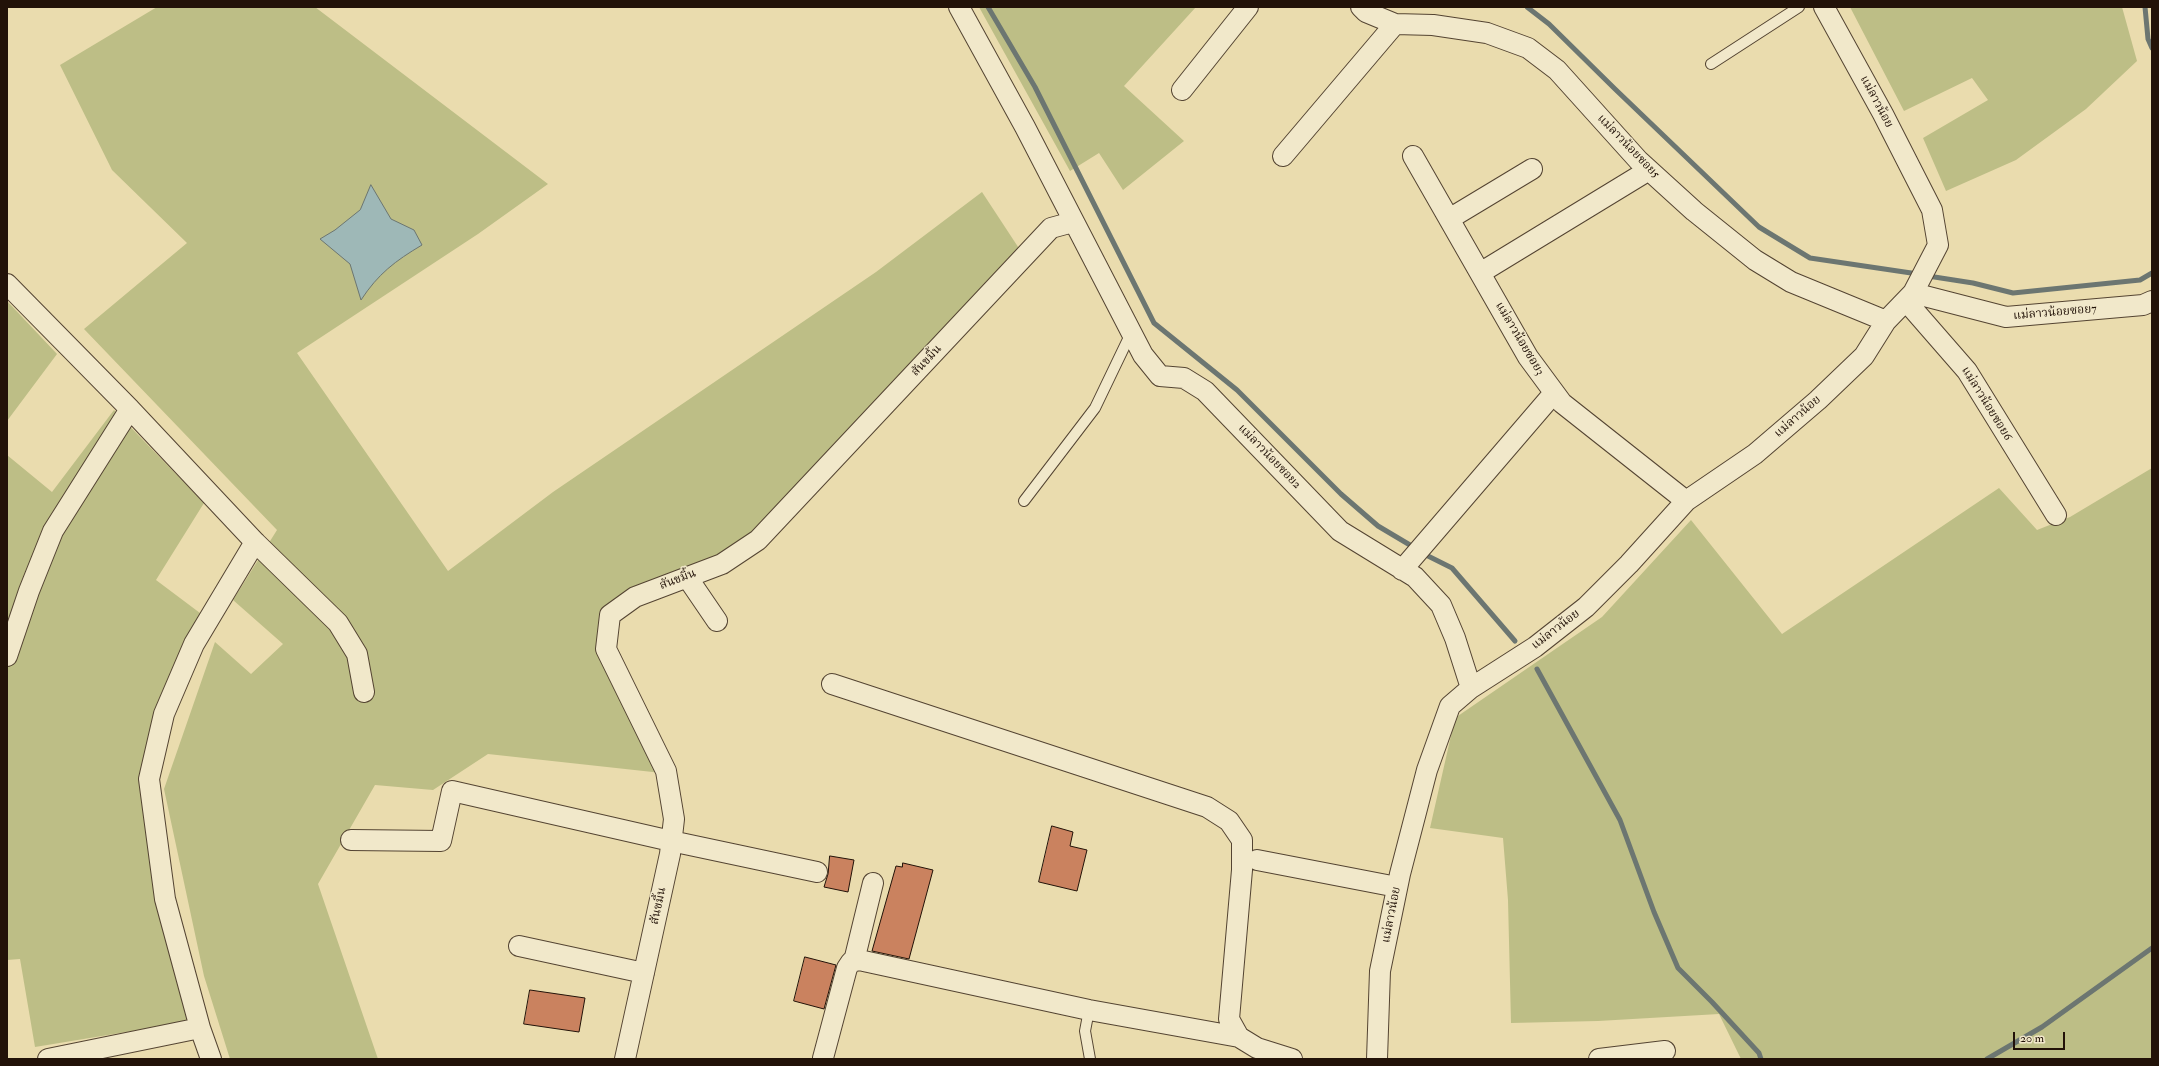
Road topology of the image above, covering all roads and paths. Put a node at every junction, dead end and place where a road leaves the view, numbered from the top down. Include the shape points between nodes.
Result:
1 (959, 7) edge
2 (1248, 7) edge
3 (1361, 7) edge
4 (1799, 7) edge
5 (1824, 7) edge
6 (1395, 24) junction
7 (1711, 64) dead end
8 (1182, 90) dead end
9 (1284, 156) dead end
10 (1413, 156) dead end
11 (1532, 170) dead end
12 (1649, 170) junction
13 (1449, 219) junction
14 (1073, 222) junction
15 (1480, 273) junction
16 (7, 284) edge
17 (1909, 297) junction
18 (2152, 301) edge
19 (1886, 321) junction
20 (1132, 333) junction
21 (1554, 393) junction
22 (130, 409) junction
23 (1024, 501) dead end
24 (1686, 501) junction
25 (2056, 515) dead end
26 (255, 542) junction
27 (1402, 570) junction
28 (687, 577) junction
29 (717, 621) dead end
30 (7, 656) edge
31 (832, 684) dead end
32 (1471, 688) junction
33 (364, 692) dead end
34 (351, 840) dead end
35 (671, 841) junction
36 (1257, 860) dead end
37 (817, 872) dead end
38 (873, 883) dead end
39 (1397, 887) junction
40 (519, 946) dead end
41 (854, 961) junction
42 (644, 973) junction
43 (1089, 1010) junction
44 (200, 1028) junction
45 (1239, 1037) junction
46 (1665, 1051) dead end
47 (823, 1058) dead end
48 (48, 1059) edge
49 (211, 1059) edge
50 (625, 1059) edge
51 (1090, 1059) edge
52 (1292, 1059) edge
53 (1377, 1059) edge
54 (1599, 1059) edge

1 - 14 street, แม่ลาวน้อยซอย2 via 1025,126
2 - 8 street
3 - 6 street, แม่ลาวน้อยซอย5 via 1366,12
4 - 7 lane
5 - 17 street, แม่ลาวน้อย via 1932,210 1938,245
6 - 9 street
6 - 12 street, แม่ลาวน้อยซอย5 via 1433,25 1487,33 1528,48 1557,70
10 - 13 street, แม่ลาวน้อยซอย3
11 - 13 street
12 - 15 street
12 - 19 street, แม่ลาวน้อยซอย5 via 1755,260 1791,282
13 - 15 street, แม่ลาวน้อยซอย3
14 - 20 street, แม่ลาวน้อยซอย2
14 - 28 street, สันขมิ้น via 1051,228 758,540 722,564
15 - 21 street, แม่ลาวน้อยซอย3 via 1528,357
16 - 22 street
17 - 18 street, แม่ลาวน้อยซอย7 via 2006,317 2143,305
17 - 19 street, แม่ลาวน้อย
17 - 25 street, แม่ลาวน้อยซอย6 via 1967,372
19 - 24 street, แม่ลาวน้อย via 1864,356 1818,400 1755,454
20 - 23 lane via 1095,408
20 - 27 street, แม่ลาวน้อยซอย2 via 1143,355 1160,376 1184,378 1205,391 1340,531
21 - 24 street, แม่ลาวน้อยซอย3 via 1562,403
21 - 27 street
22 - 26 street
22 - 30 street via 53,532 28,591
24 - 32 street, แม่ลาวน้อย via 1586,607 1534,647
26 - 33 street via 338,623 357,654
26 - 44 street via 194,644 164,714 149,779 165,899
27 - 32 street, แม่ลาวน้อยซอย2 via 1415,577 1441,606 1455,638
28 - 29 street
28 - 35 street, สันขมิ้น via 635,597 610,615 606,649 666,771 674,819
31 - 45 street via 1207,807 1229,821 1242,840 1242,870 1229,1019
32 - 39 street, แม่ลาวน้อย via 1450,706 1427,770
34 - 35 street via 441,841 452,790
35 - 37 street
35 - 42 street, สันขมิ้น
36 - 39 street
38 - 41 street
39 - 53 street, แม่ลาวน้อย via 1380,971
40 - 42 street
41 - 43 street
41 - 47 street via 847,968
42 - 50 street, สันขมิ้น
43 - 45 street
43 - 51 lane via 1085,1031
44 - 48 street
44 - 49 street
45 - 52 street via 1257,1048
46 - 54 street

